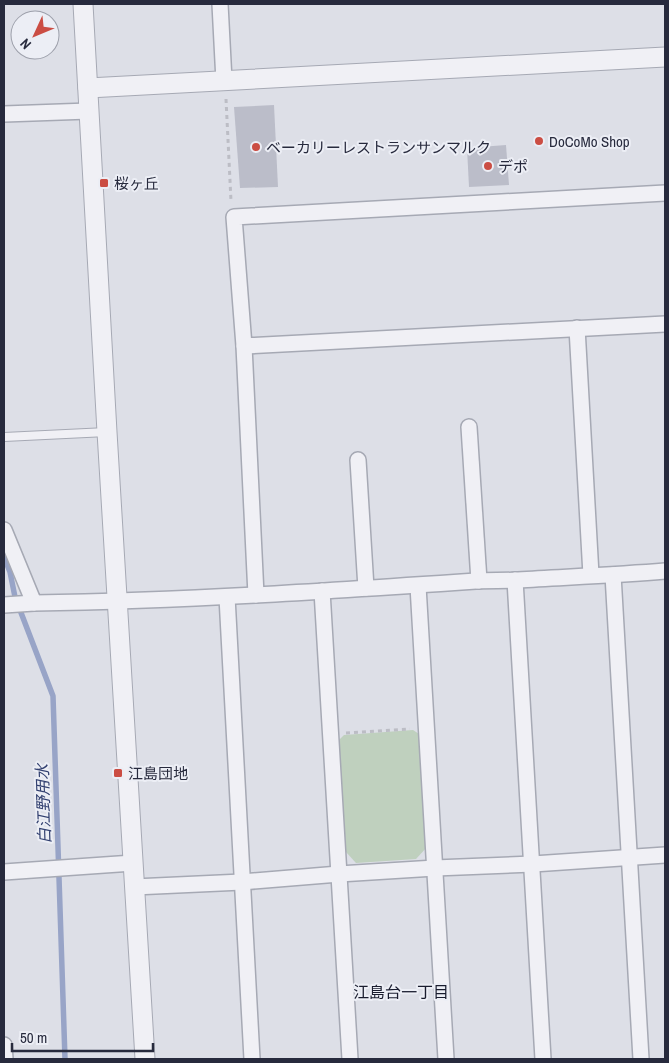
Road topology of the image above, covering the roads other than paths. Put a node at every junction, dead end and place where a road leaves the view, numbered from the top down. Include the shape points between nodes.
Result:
1 (83, 4) edge
2 (220, 4) edge
3 (665, 57) edge
4 (88, 88) junction
5 (225, 90) junction
6 (88, 111) junction
7 (4, 114) edge
8 (665, 193) edge
9 (665, 324) edge
10 (576, 328) junction
11 (244, 346) junction
12 (469, 427) dead end
13 (107, 432) junction
14 (4, 437) edge
15 (358, 460) dead end
16 (4, 530) edge
17 (665, 571) edge
18 (591, 575) junction
19 (613, 575) junction
20 (516, 580) junction
21 (479, 581) junction
22 (418, 586) junction
23 (366, 588) junction
24 (322, 591) junction
25 (256, 595) junction
26 (227, 597) junction
27 (118, 602) junction
28 (19, 604) edge
29 (665, 855) edge
30 (629, 857) junction
31 (133, 863) junction
32 (533, 864) junction
33 (435, 868) junction
34 (4, 872) edge
35 (339, 874) junction
36 (242, 882) junction
37 (134, 887) junction
38 (4, 1045) edge
39 (5, 1059) edge
40 (145, 1059) edge
41 (252, 1059) edge
42 (350, 1059) edge
43 (446, 1059) edge
44 (543, 1059) edge
45 (641, 1059) edge

1 - 4 street
2 - 5 street
3 - 5 street
4 - 5 street
4 - 6 street
6 - 7 street
6 - 13 street
8 - 11 street via 234,217
9 - 10 street
10 - 11 street
10 - 18 street
11 - 25 street
12 - 21 street
13 - 14 lane
13 - 27 street
15 - 23 street
16 - 28 street
17 - 19 street
18 - 19 street
18 - 20 street
19 - 30 street
20 - 21 street
20 - 32 street
21 - 22 street
22 - 23 street
22 - 33 street
23 - 24 street
24 - 25 street
24 - 35 street
25 - 26 street
26 - 27 street
26 - 36 street
27 - 28 street
27 - 31 street
29 - 30 street
30 - 32 street
30 - 45 street
31 - 34 street
31 - 37 street
32 - 33 street
32 - 44 street
33 - 35 street
33 - 43 street
35 - 36 street
35 - 42 street
36 - 37 street
36 - 41 street
37 - 40 street
38 - 39 street

